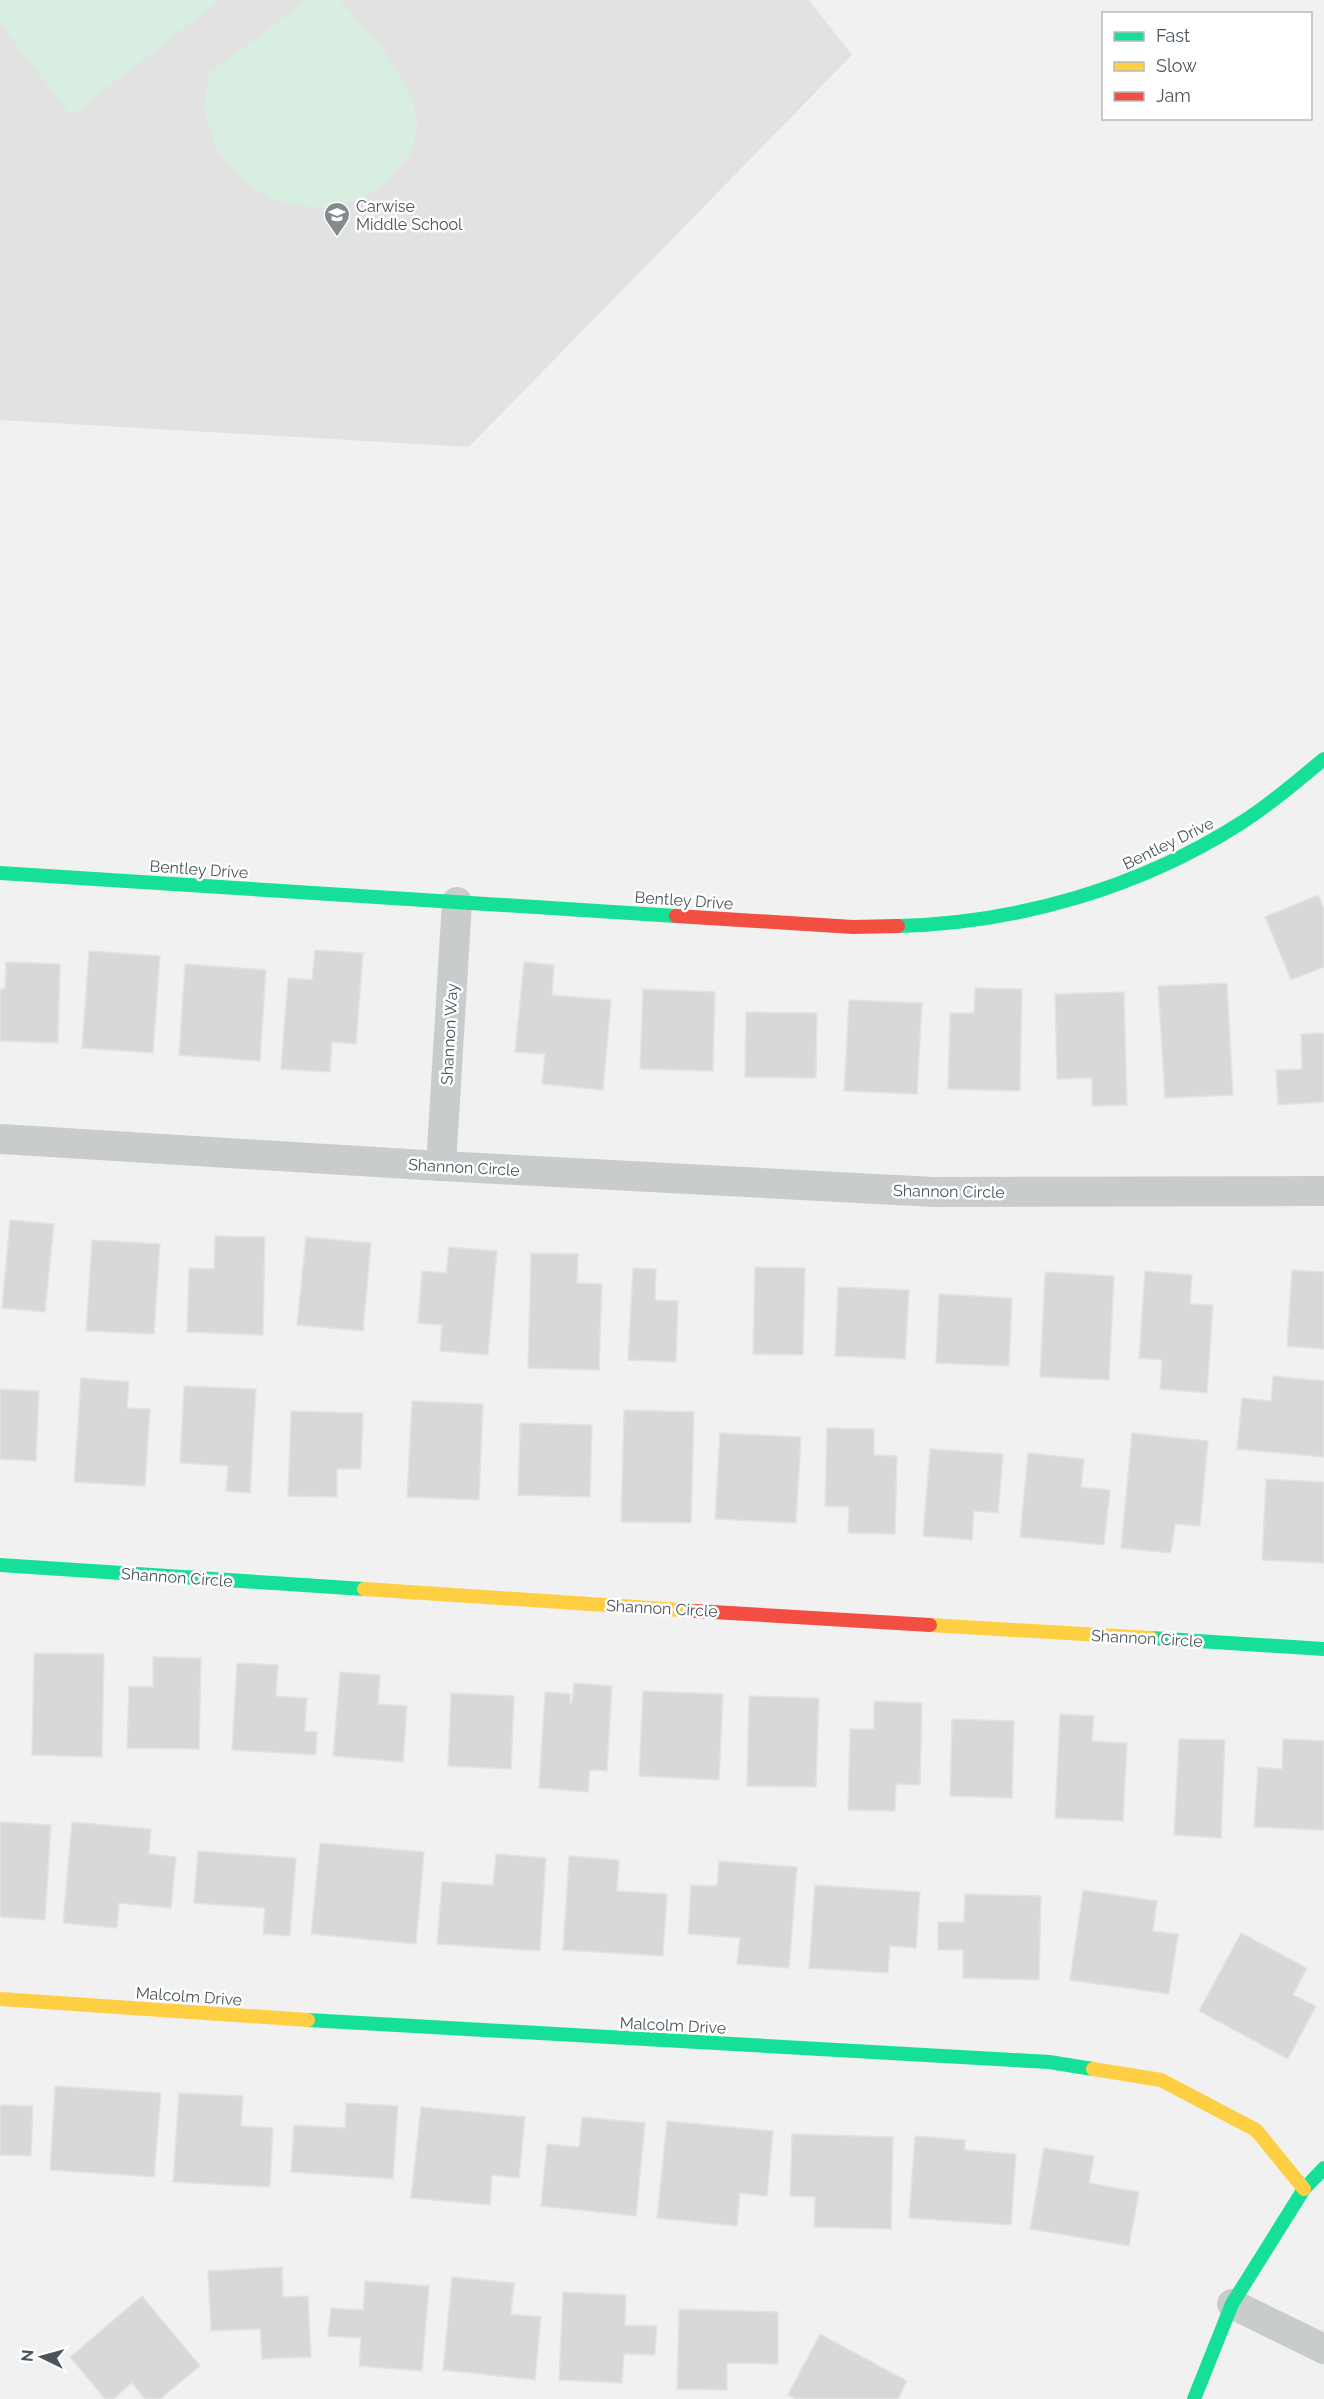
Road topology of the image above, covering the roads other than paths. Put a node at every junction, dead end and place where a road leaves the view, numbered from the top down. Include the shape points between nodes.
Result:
1 (1324, 759) edge
2 (0, 873) edge
3 (457, 903) junction
4 (0, 1139) edge
5 (441, 1166) junction
6 (1324, 1191) edge
7 (0, 1565) edge
8 (1324, 1649) edge
9 (0, 1999) edge
10 (1324, 2168) edge
11 (1304, 2189) junction
12 (1232, 2304) junction
13 (1324, 2349) edge
14 (1194, 2399) edge

1 - 3 street, Bentley Drive via 1268,804 1193,852 1092,894 1003,916 908,927 853,927
2 - 3 street, Bentley Drive
3 - 5 street, Shannon Way
4 - 5 street, Shannon Circle
5 - 6 street, Shannon Circle via 934,1192
7 - 8 street, Shannon Circle
9 - 11 street, Malcolm Drive via 423,2028 1048,2062 1161,2080 1256,2130
10 - 11 street
11 - 12 street
12 - 13 street
12 - 14 street

